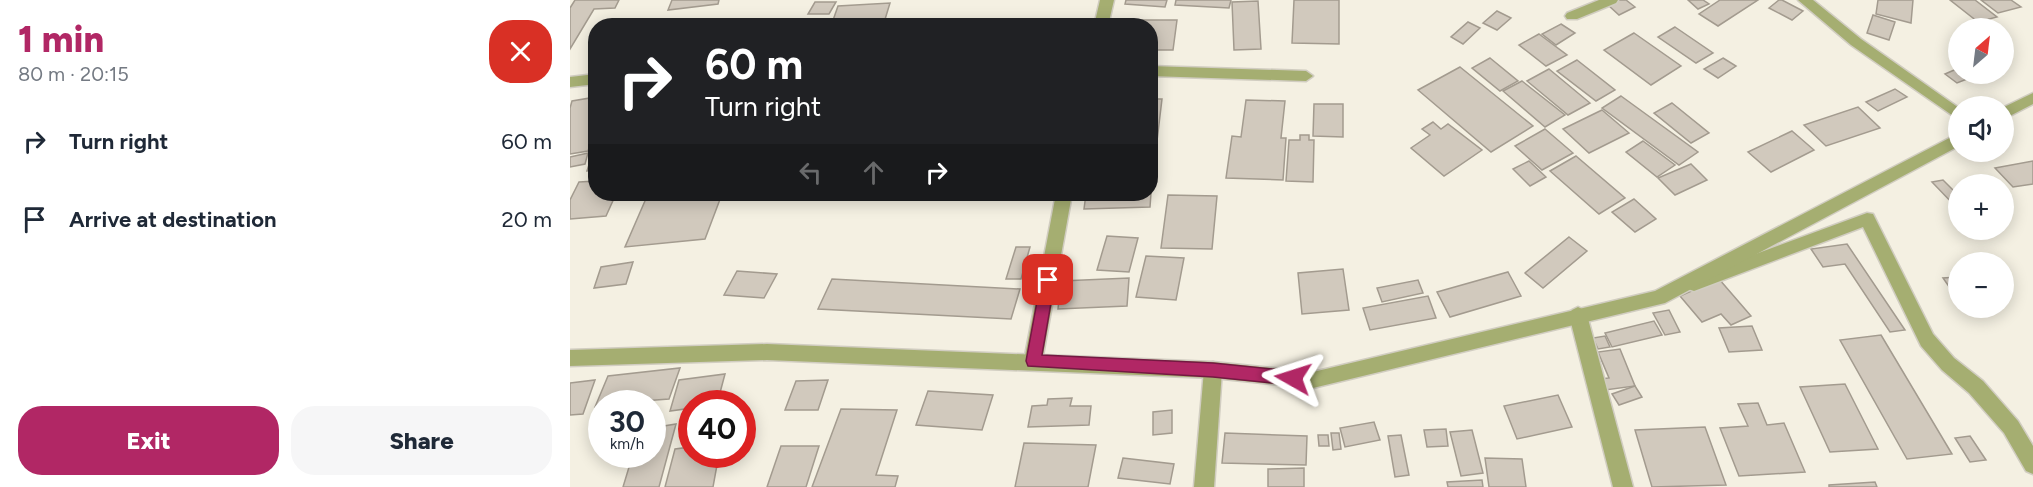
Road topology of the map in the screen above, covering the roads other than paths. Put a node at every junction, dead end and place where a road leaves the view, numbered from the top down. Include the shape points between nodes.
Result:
1 (1107, 0) edge
2 (1611, 0) edge
3 (1805, 0) edge
4 (1572, 16) dead end
5 (1103, 18) edge
6 (1158, 71) edge
7 (1306, 76) dead end
8 (588, 80) edge
9 (570, 82) edge
10 (2033, 98) edge
11 (1948, 107) edge
12 (2014, 108) edge
13 (1948, 145) edge
14 (1063, 201) edge
15 (1659, 298) junction
16 (1578, 315) junction
17 (570, 358) edge
18 (1033, 361) junction
19 (1213, 370) junction
20 (2033, 464) edge
21 (1204, 487) edge
22 (1623, 487) edge

1 - 5 street
2 - 4 street
3 - 11 street via 1856,42
6 - 7 street
8 - 9 street
10 - 12 street
13 - 15 street
14 - 18 street
15 - 16 street
15 - 20 street via 1867,219 1927,340 2011,427
16 - 19 street via 1313,380
16 - 22 street
17 - 18 street via 767,352
18 - 19 street
19 - 21 street

